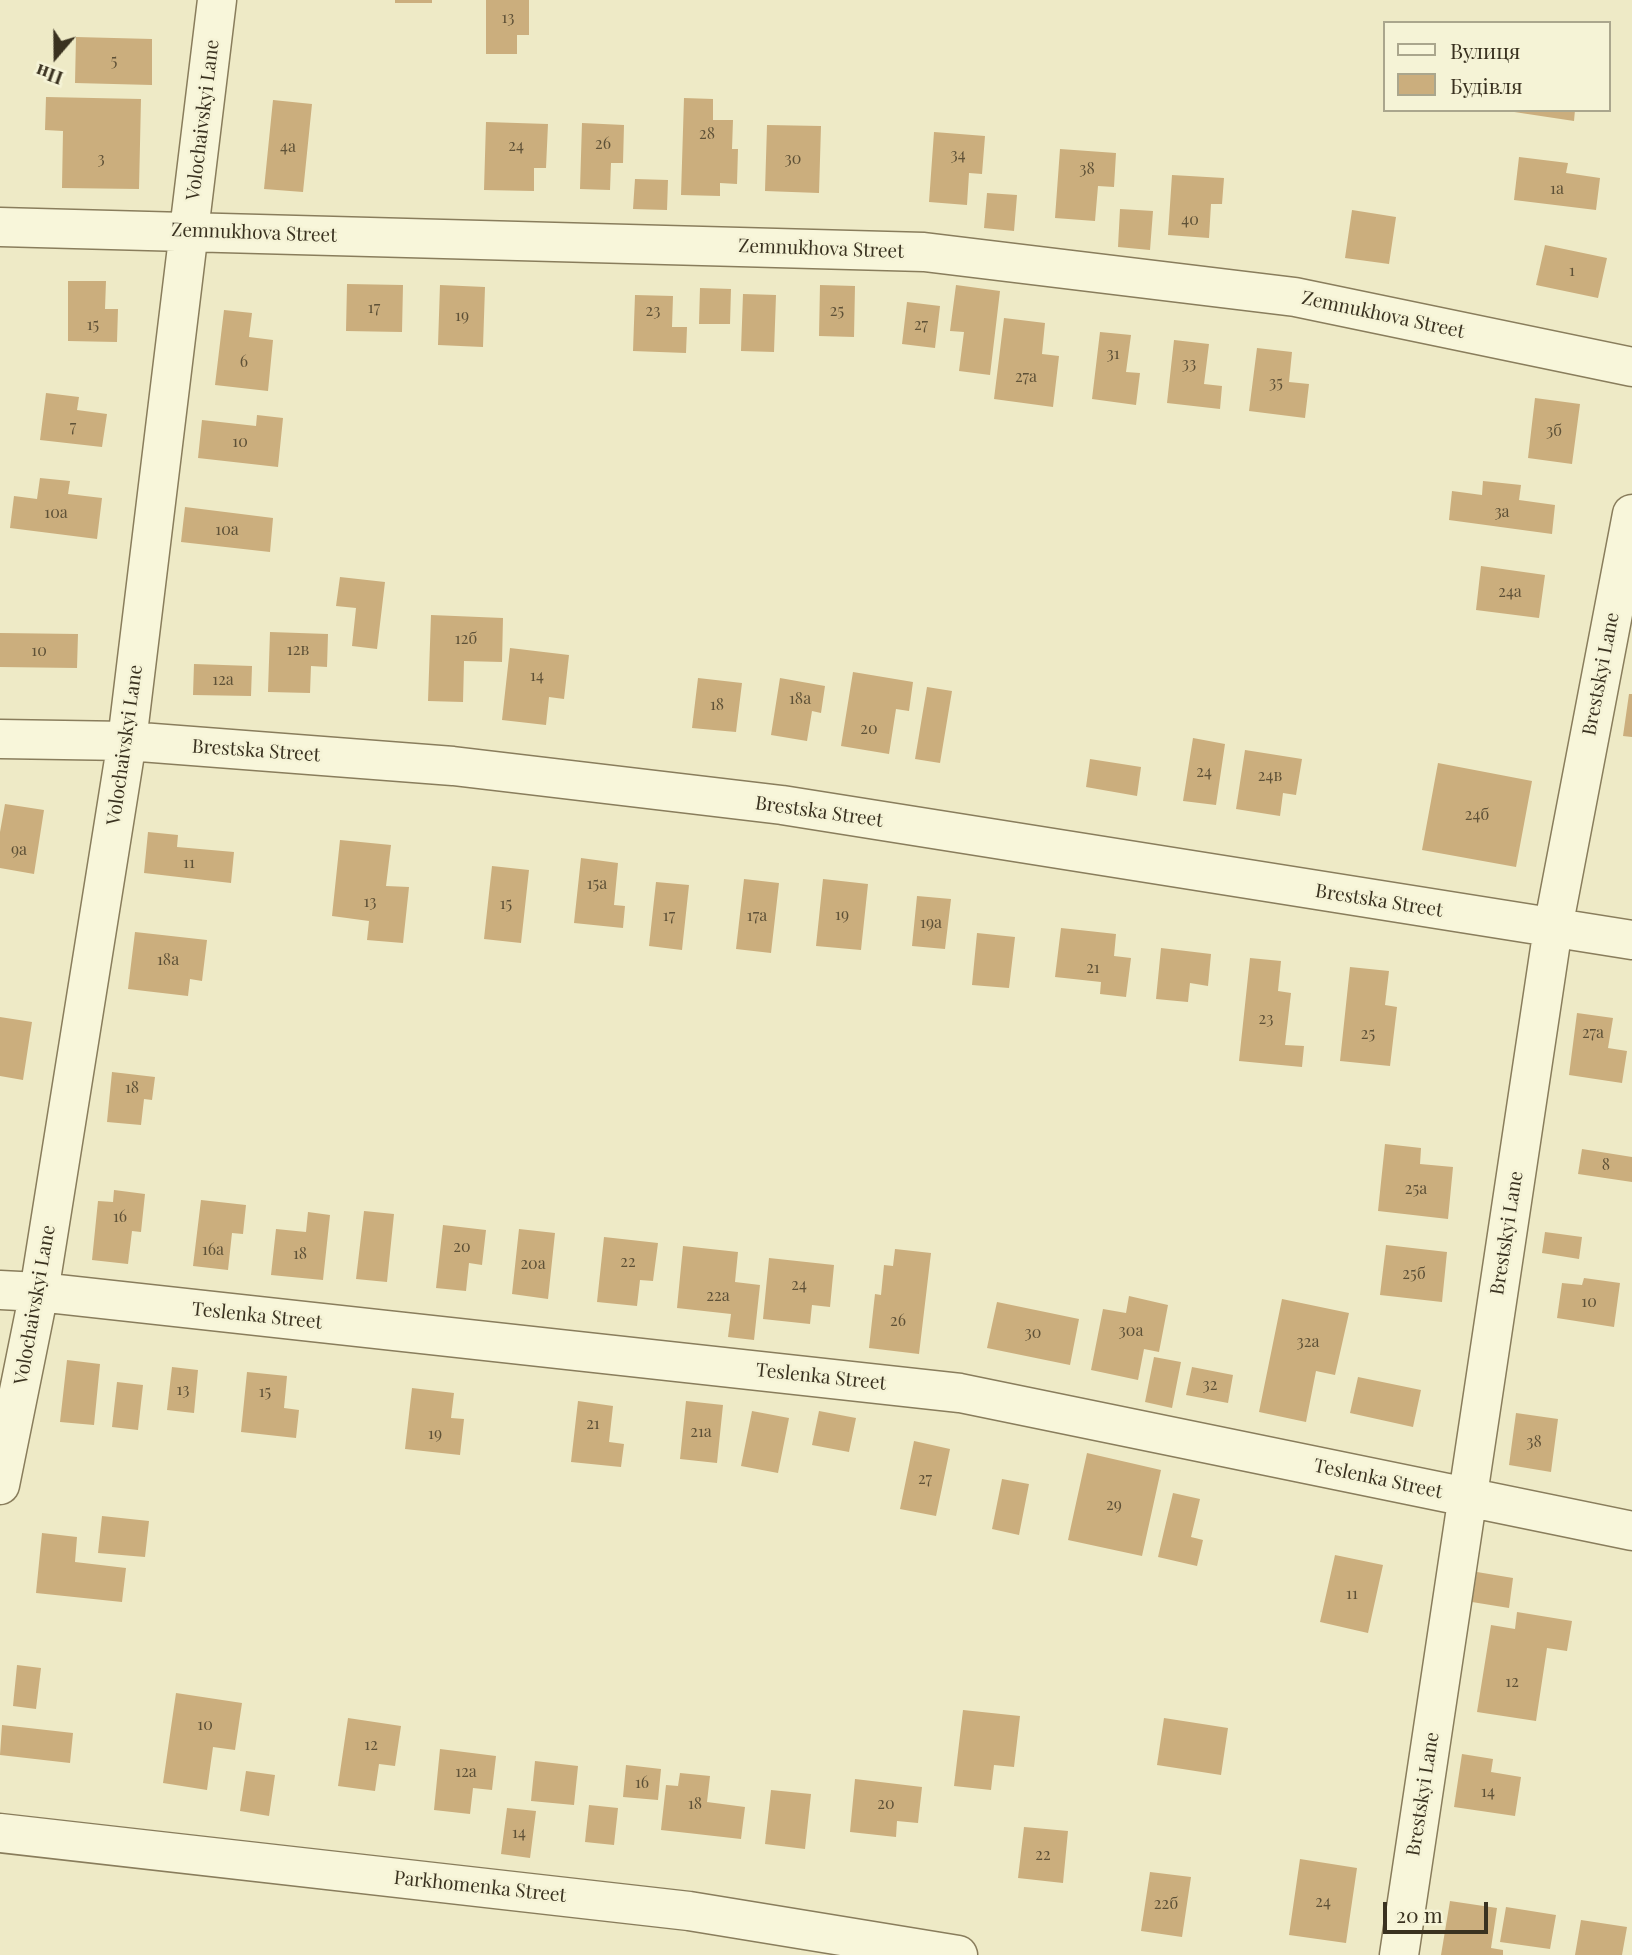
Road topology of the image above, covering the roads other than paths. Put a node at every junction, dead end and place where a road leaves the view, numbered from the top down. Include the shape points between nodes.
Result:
1 (218, 0) edge
2 (0, 227) edge
3 (189, 231) junction
4 (1632, 367) edge
5 (1632, 514) edge
6 (0, 739) edge
7 (128, 741) junction
8 (1553, 928) junction
9 (1632, 940) edge
10 (0, 1290) edge
11 (39, 1292) junction
12 (0, 1485) edge
13 (1468, 1497) junction
14 (1632, 1531) edge
15 (0, 1833) edge
16 (958, 1955) edge
17 (1399, 1955) edge

1 - 3 street, Volochaivskyi Lane
2 - 3 street, Zemnukhova Street
3 - 4 street, Zemnukhova Street via 924,252 1296,297
3 - 7 street, Volochaivskyi Lane
5 - 8 street, Brestskyi Lane
6 - 7 street, Brestska Street
7 - 8 street, Brestska Street via 453,766 782,805
7 - 11 street, Volochaivskyi Lane
8 - 9 street, Brestska Street
8 - 13 street, Brestskyi Lane
10 - 11 street, Teslenka Street
11 - 12 street, Volochaivskyi Lane
11 - 13 street, Teslenka Street via 960,1392
13 - 14 street, Teslenka Street
13 - 17 street, Brestskyi Lane
15 - 16 street, Parkhomenka Street via 688,1911

